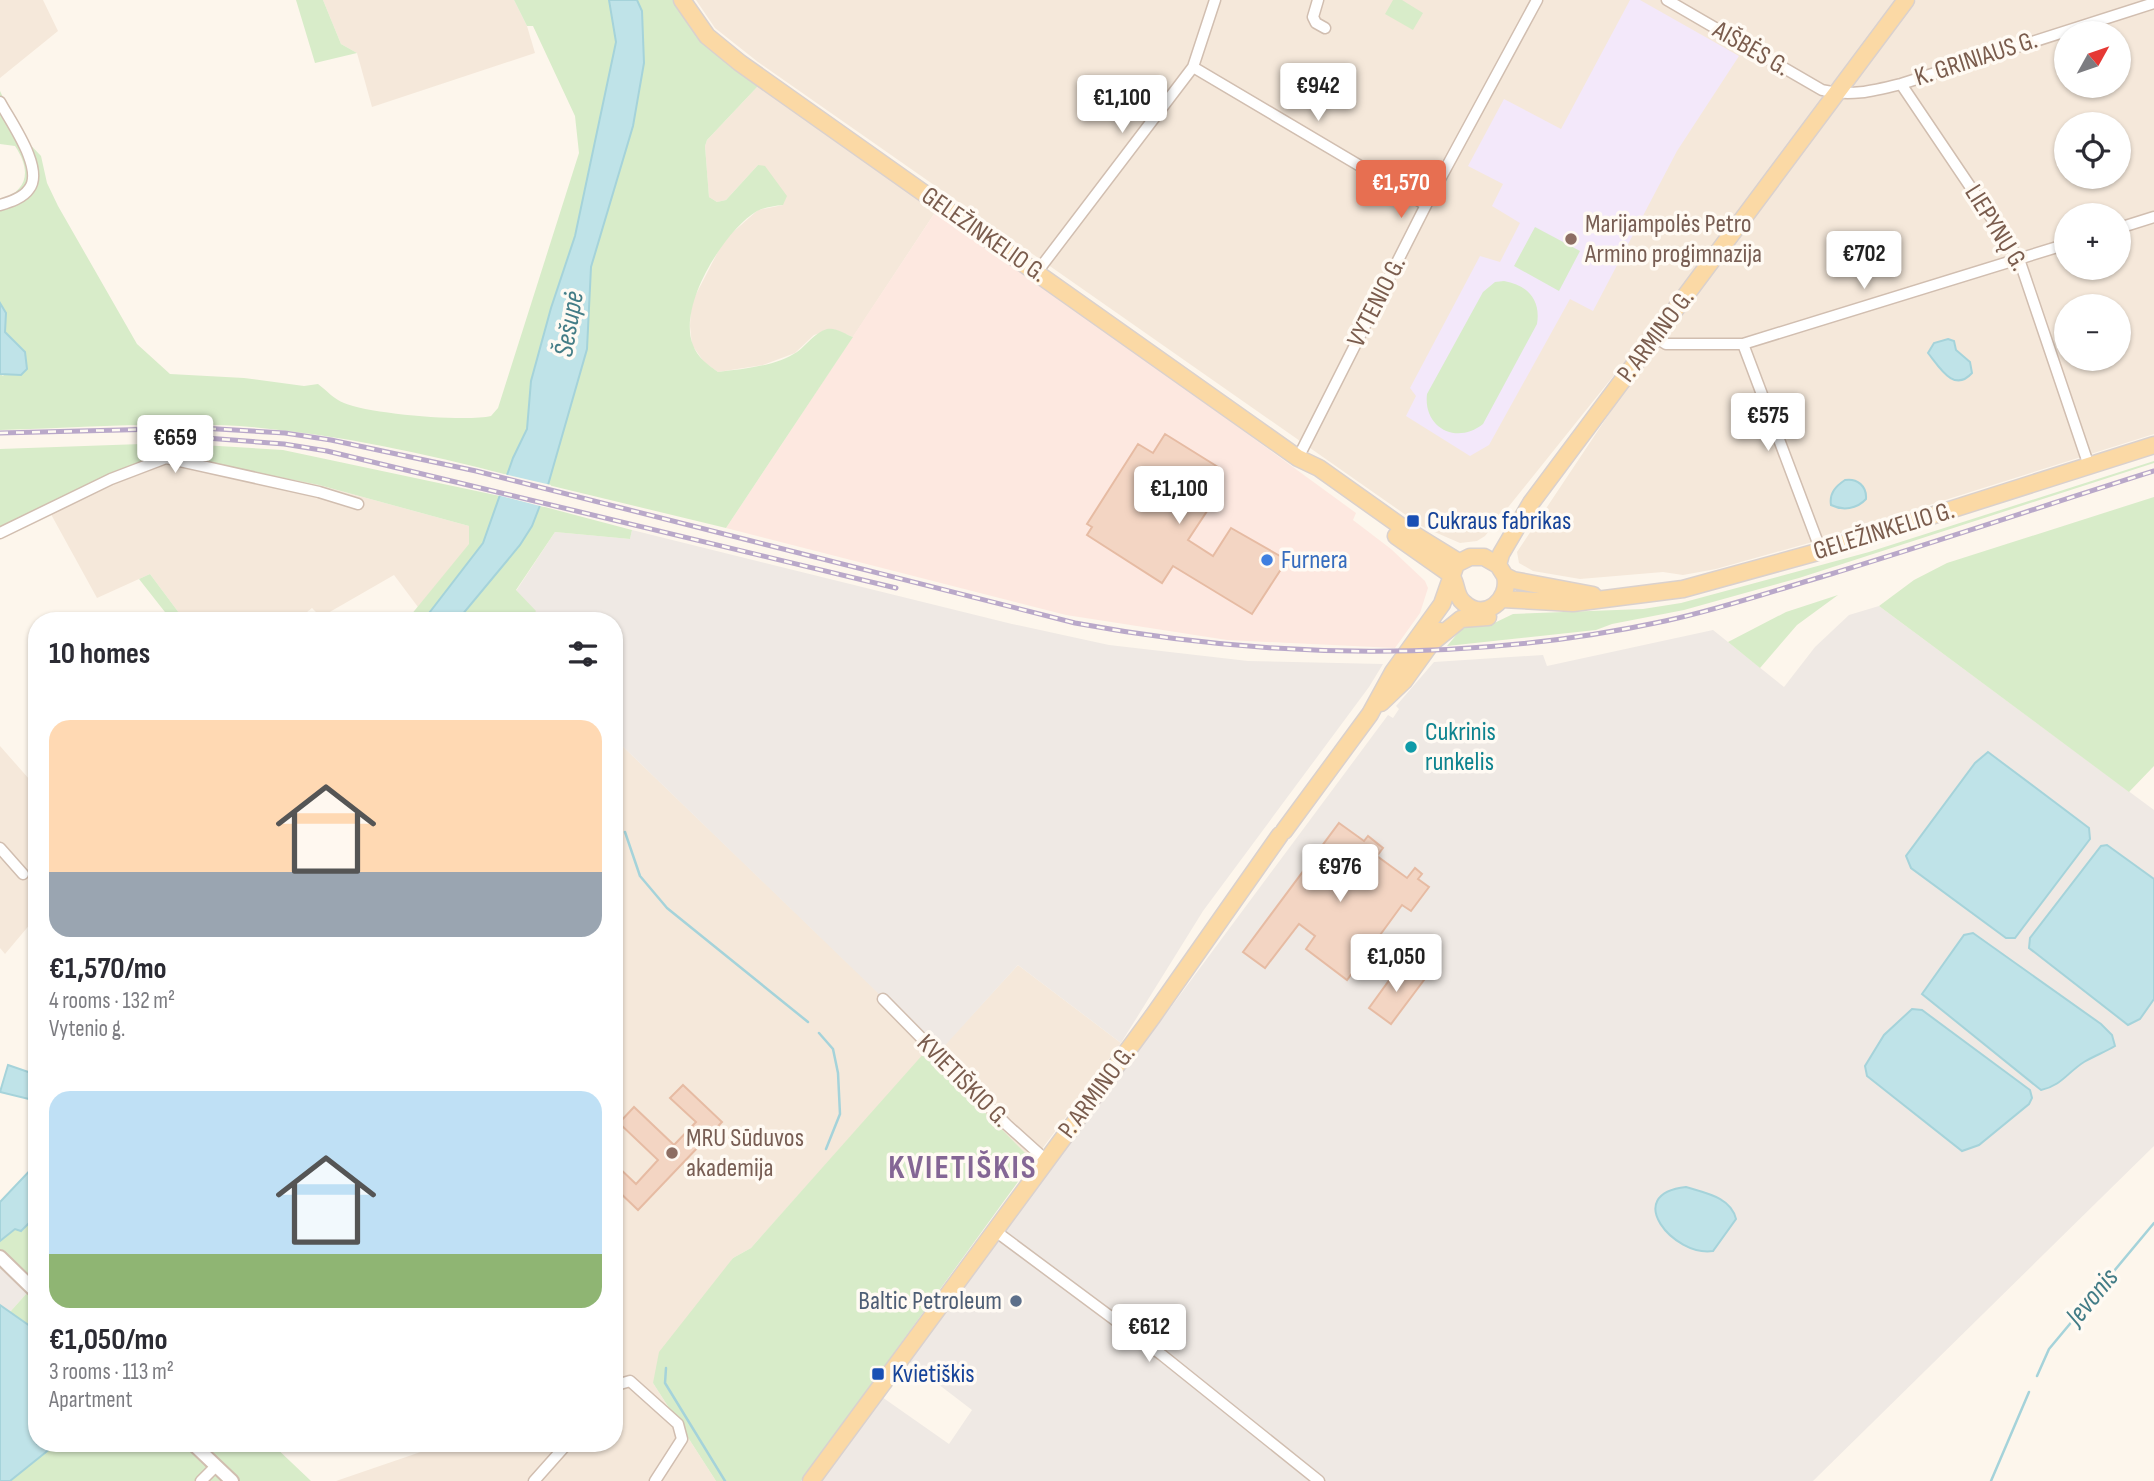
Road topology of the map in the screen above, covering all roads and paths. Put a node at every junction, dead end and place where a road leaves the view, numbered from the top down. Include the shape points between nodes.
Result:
1 (682, 0) edge
2 (1215, 0) edge
3 (1318, 0) edge
4 (1537, 0) edge
5 (1667, 0) edge
6 (1906, 0) edge
7 (2154, 3) edge
8 (1325, 28) dead end
9 (1193, 67) junction
10 (1901, 84) junction
11 (1837, 94) junction
12 (0, 102) edge
13 (0, 205) edge
14 (1426, 205) junction
15 (2154, 217) edge
16 (2131, 224) edge
17 (2054, 248) edge
18 (2020, 259) junction
19 (1037, 272) junction
20 (1655, 337) junction
21 (1743, 344) junction
22 (2154, 445) edge
23 (1298, 458) junction
24 (2089, 466) junction
25 (358, 504) dead end
26 (0, 533) edge
27 (1821, 551) junction
28 (1495, 575) junction
29 (1456, 584) junction
30 (1574, 598) junction
31 (1429, 636) junction
32 (0, 848) edge
33 (23, 874) dead end
34 (883, 999) dead end
35 (1046, 1160) junction
36 (994, 1230) junction
37 (0, 1257) edge
38 (28, 1284) edge
39 (623, 1383) edge
40 (201, 1452) edge
41 (560, 1452) edge
42 (216, 1466) junction
43 (201, 1481) edge
44 (232, 1481) edge
45 (534, 1481) edge
46 (655, 1481) edge
47 (811, 1481) edge
48 (1319, 1481) edge

1 - 19 main road, GELEŽINKELIO G. via 719,48
2 - 9 street
3 - 8 street via 1313,17
4 - 14 street, VYTENIO G.
5 - 11 street, AIŠBĖS G.
6 - 11 main road, P. ARMINO G.
7 - 10 street, K. GRINIAUS G.
9 - 14 street
9 - 19 street
10 - 11 street, K. GRINIAUS G. via 1860,94
10 - 18 street, LIEPYNŲ G.
11 - 20 main road, P. ARMINO G.
12 - 13 street via 34,169 28,191
14 - 23 street, VYTENIO G.
15 - 16 street
17 - 18 street
18 - 21 street
18 - 24 street, LIEPYNŲ G.
19 - 23 main road, GELEŽINKELIO G.
20 - 21 street via 1666,344
20 - 28 main road, P. ARMINO G. via 1515,518
21 - 27 street
22 - 24 main road, GELEŽINKELIO G.
23 - 29 main road, GELEŽINKELIO G. via 1314,476
23 - 29 main road, GELEŽINKELIO G. via 1402,527
24 - 27 main road, GELEŽINKELIO G.
25 - 26 street via 166,458 111,479
27 - 30 main road, GELEŽINKELIO G. via 1683,589
28 - 29 main road, P. ARMINO G. via 1465,568
28 - 29 main road via 1488,610 1476,610
28 - 30 main road, GELEŽINKELIO G.
28 - 30 main road, GELEŽINKELIO G.
29 - 31 main road, P. ARMINO G.
29 - 31 main road, P. ARMINO G. via 1450,619
30 - 31 main road via 1553,607 1515,606 1489,617 1465,618
31 - 35 main road, P. ARMINO G. via 1404,681 1370,714
32 - 33 street
34 - 35 street, KVIETIŠKIO G.
35 - 36 main road, P. ARMINO G.
36 - 47 main road, P. ARMINO G.
36 - 48 street via 1162,1355
37 - 38 street
39 - 46 street via 635,1384 678,1424 682,1439
40 - 42 street
41 - 45 street
42 - 43 street
42 - 44 street

